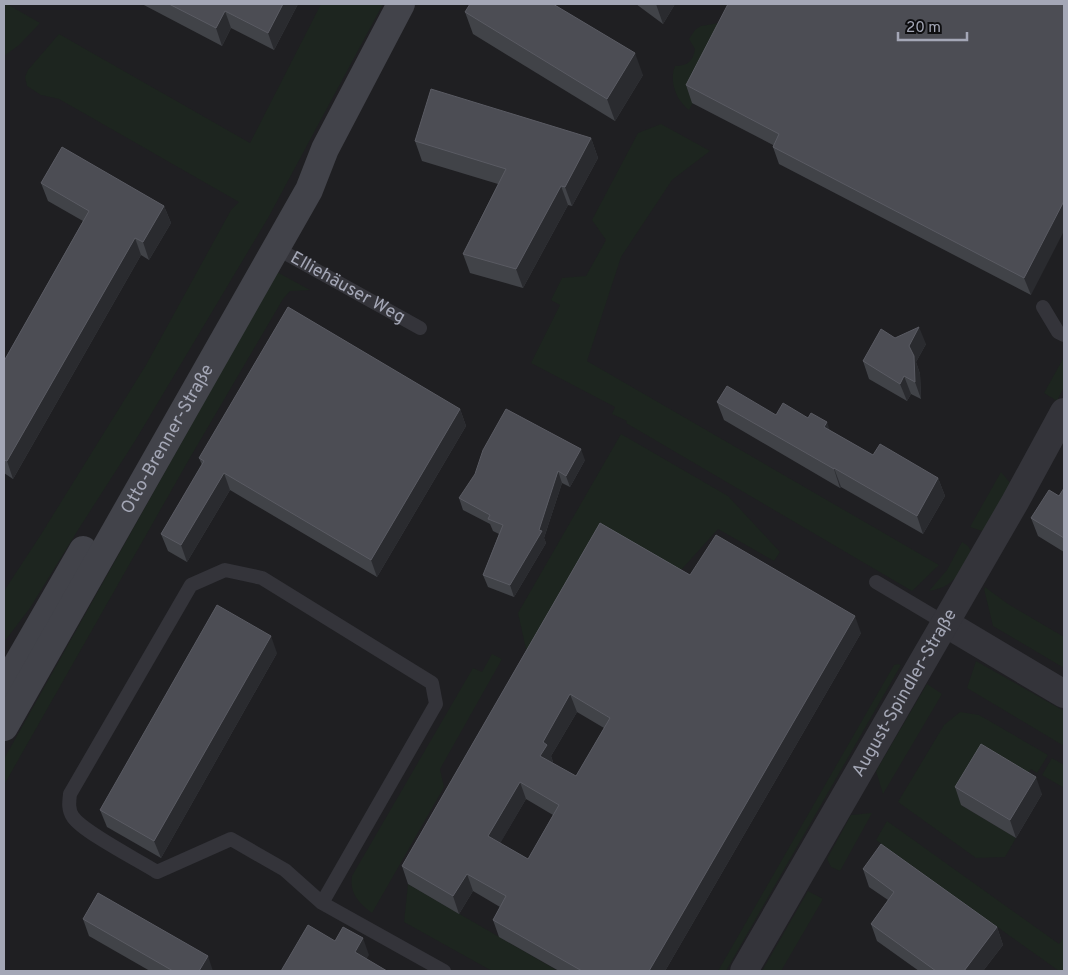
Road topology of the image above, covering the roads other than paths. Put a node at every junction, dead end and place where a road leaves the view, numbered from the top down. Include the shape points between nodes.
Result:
1 (401, 4) edge
2 (325, 149) junction
3 (276, 248) junction
4 (1043, 307) dead end
5 (420, 328) dead end
6 (1064, 335) edge
7 (1064, 412) edge
8 (876, 582) dead end
9 (944, 622) junction
10 (4, 687) edge
11 (1064, 694) edge
12 (4, 727) edge
13 (322, 903) junction
14 (444, 971) edge
15 (744, 971) edge

1 - 2 main road, Otto-Brenner-Straße
2 - 3 main road, Otto-Brenner-Straße via 309,190
2 - 10 main road, Otto-Brenner-Straße via 299,184
3 - 5 lane, Elliehäuser Weg
3 - 12 main road, Otto-Brenner-Straße
4 - 6 lane via 1058,332
7 - 9 street, August-Spindler-Straße
8 - 9 lane
9 - 11 street
9 - 15 street, August-Spindler-Straße
13 - 13 lane via 285,870 231,839 157,872 88,830 70,811 70,794 191,585 225,570 262,578 432,683 436,704
13 - 14 lane

